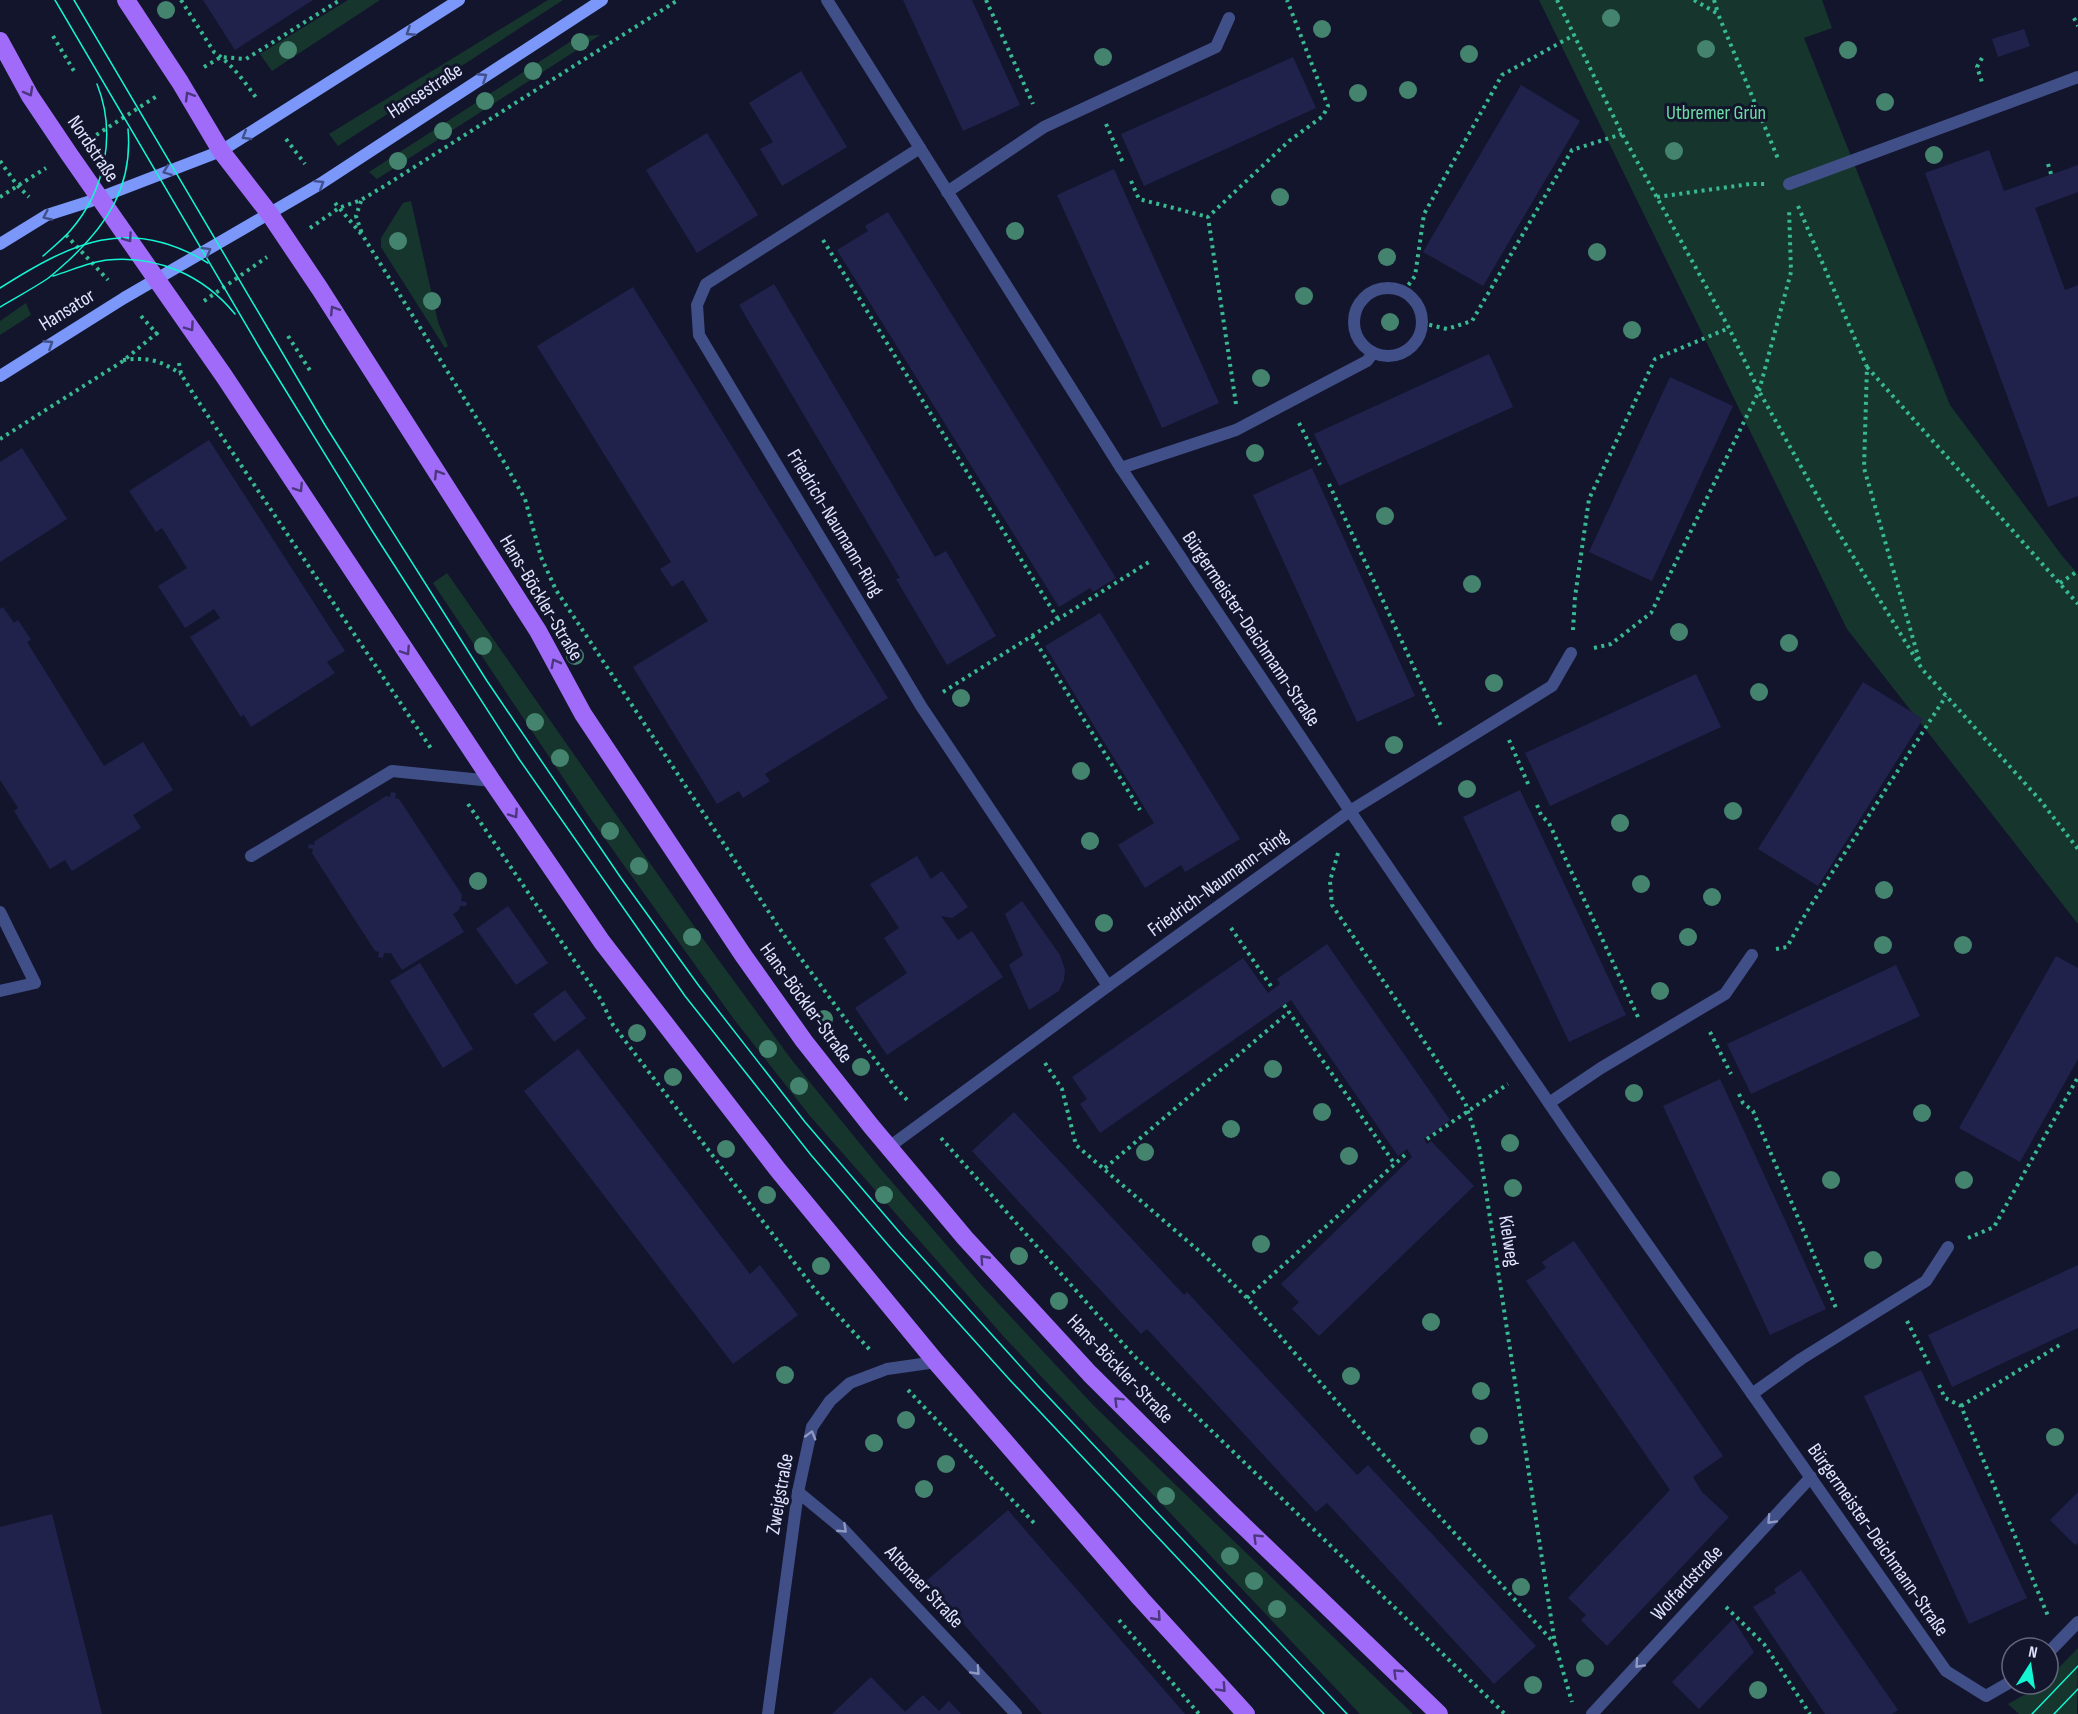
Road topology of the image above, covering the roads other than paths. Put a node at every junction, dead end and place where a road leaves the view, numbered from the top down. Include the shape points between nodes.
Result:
1 (126, 0) edge
2 (459, 0) edge
3 (602, 0) edge
4 (827, 0) edge
5 (1229, 18) dead end
6 (0, 41) edge
7 (2078, 77) edge
8 (920, 148) junction
9 (221, 151) junction
10 (1789, 184) road end
11 (947, 192) junction
12 (99, 197) junction
13 (269, 213) junction
14 (0, 244) edge
15 (156, 279) junction
16 (1373, 353) junction
17 (0, 376) edge
18 (1121, 468) junction
19 (1571, 653) road end
20 (492, 781) junction
21 (1350, 812) junction
22 (250, 856) dead end
23 (0, 912) edge
24 (1752, 955) road end
25 (1108, 986) junction
26 (0, 991) edge
27 (1549, 1103) junction
28 (889, 1147) junction
29 (1948, 1247) road end
30 (936, 1362) junction
31 (1752, 1394) junction
32 (1810, 1477) junction
33 (798, 1492) junction
34 (2078, 1622) edge
35 (2060, 1641) edge
36 (2000, 1688) edge
37 (768, 1714) edge
38 (1016, 1714) edge
39 (1246, 1714) edge
40 (1439, 1714) edge
41 (1592, 1714) edge

9 -> 1 main road
2 -> 9 main road
13 -> 3 main road, Hansestraße via 320,184
4 - 8 street, Bürgermeister-Deichmann-Straße
5 - 11 street via 1216,47 1044,127
6 -> 12 main road, Nordstraße via 30,96
7 - 10 street
8 - 11 street, Bürgermeister-Deichmann-Straße
8 - 25 street, Friedrich-Naumann-Ring via 706,284 697,305 699,335 921,706
9 -> 12 main road
9 - 13 main road
11 - 18 street, Bürgermeister-Deichmann-Straße
12 -> 14 main road via 47,215
12 -> 15 main road, Nordstraße
15 -> 13 main road, Hansator
28 -> 13 main road, Hans-Böckler-Straße via 804,1041 743,955 590,724 538,631
17 -> 15 main road, Hansator
15 -> 20 main road
16 - 16 street via 1384,356 1406,351 1420,335 1418,305 1404,291 1381,288 1361,301 1355,312 1357,336
16 - 18 street via 1367,361 1240,427
18 - 21 street, Bürgermeister-Deichmann-Straße
19 - 21 street via 1552,686
20 - 22 street via 392,771
20 -> 30 main road via 602,942 778,1170
21 - 25 street, Friedrich-Naumann-Ring
21 - 27 street, Bürgermeister-Deichmann-Straße
23 - 26 street via 35,983
24 - 27 street via 1725,994
25 - 28 street, Friedrich-Naumann-Ring
27 - 31 street, Bürgermeister-Deichmann-Straße
40 -> 28 main road, Hans-Böckler-Straße via 1090,1374 987,1263
29 - 31 street via 1926,1281
33 -> 30 street, Zweigstraße via 812,1427 830,1401 850,1383 887,1369
30 -> 39 main road
31 - 32 street, Bürgermeister-Deichmann-Straße
32 - 36 street, Bürgermeister-Deichmann-Straße via 1946,1671 1986,1696
32 -> 41 street, Wolfardstraße
33 - 37 street, Zweigstraße
33 -> 38 street, Altonaer Straße via 844,1530
34 - 35 street

